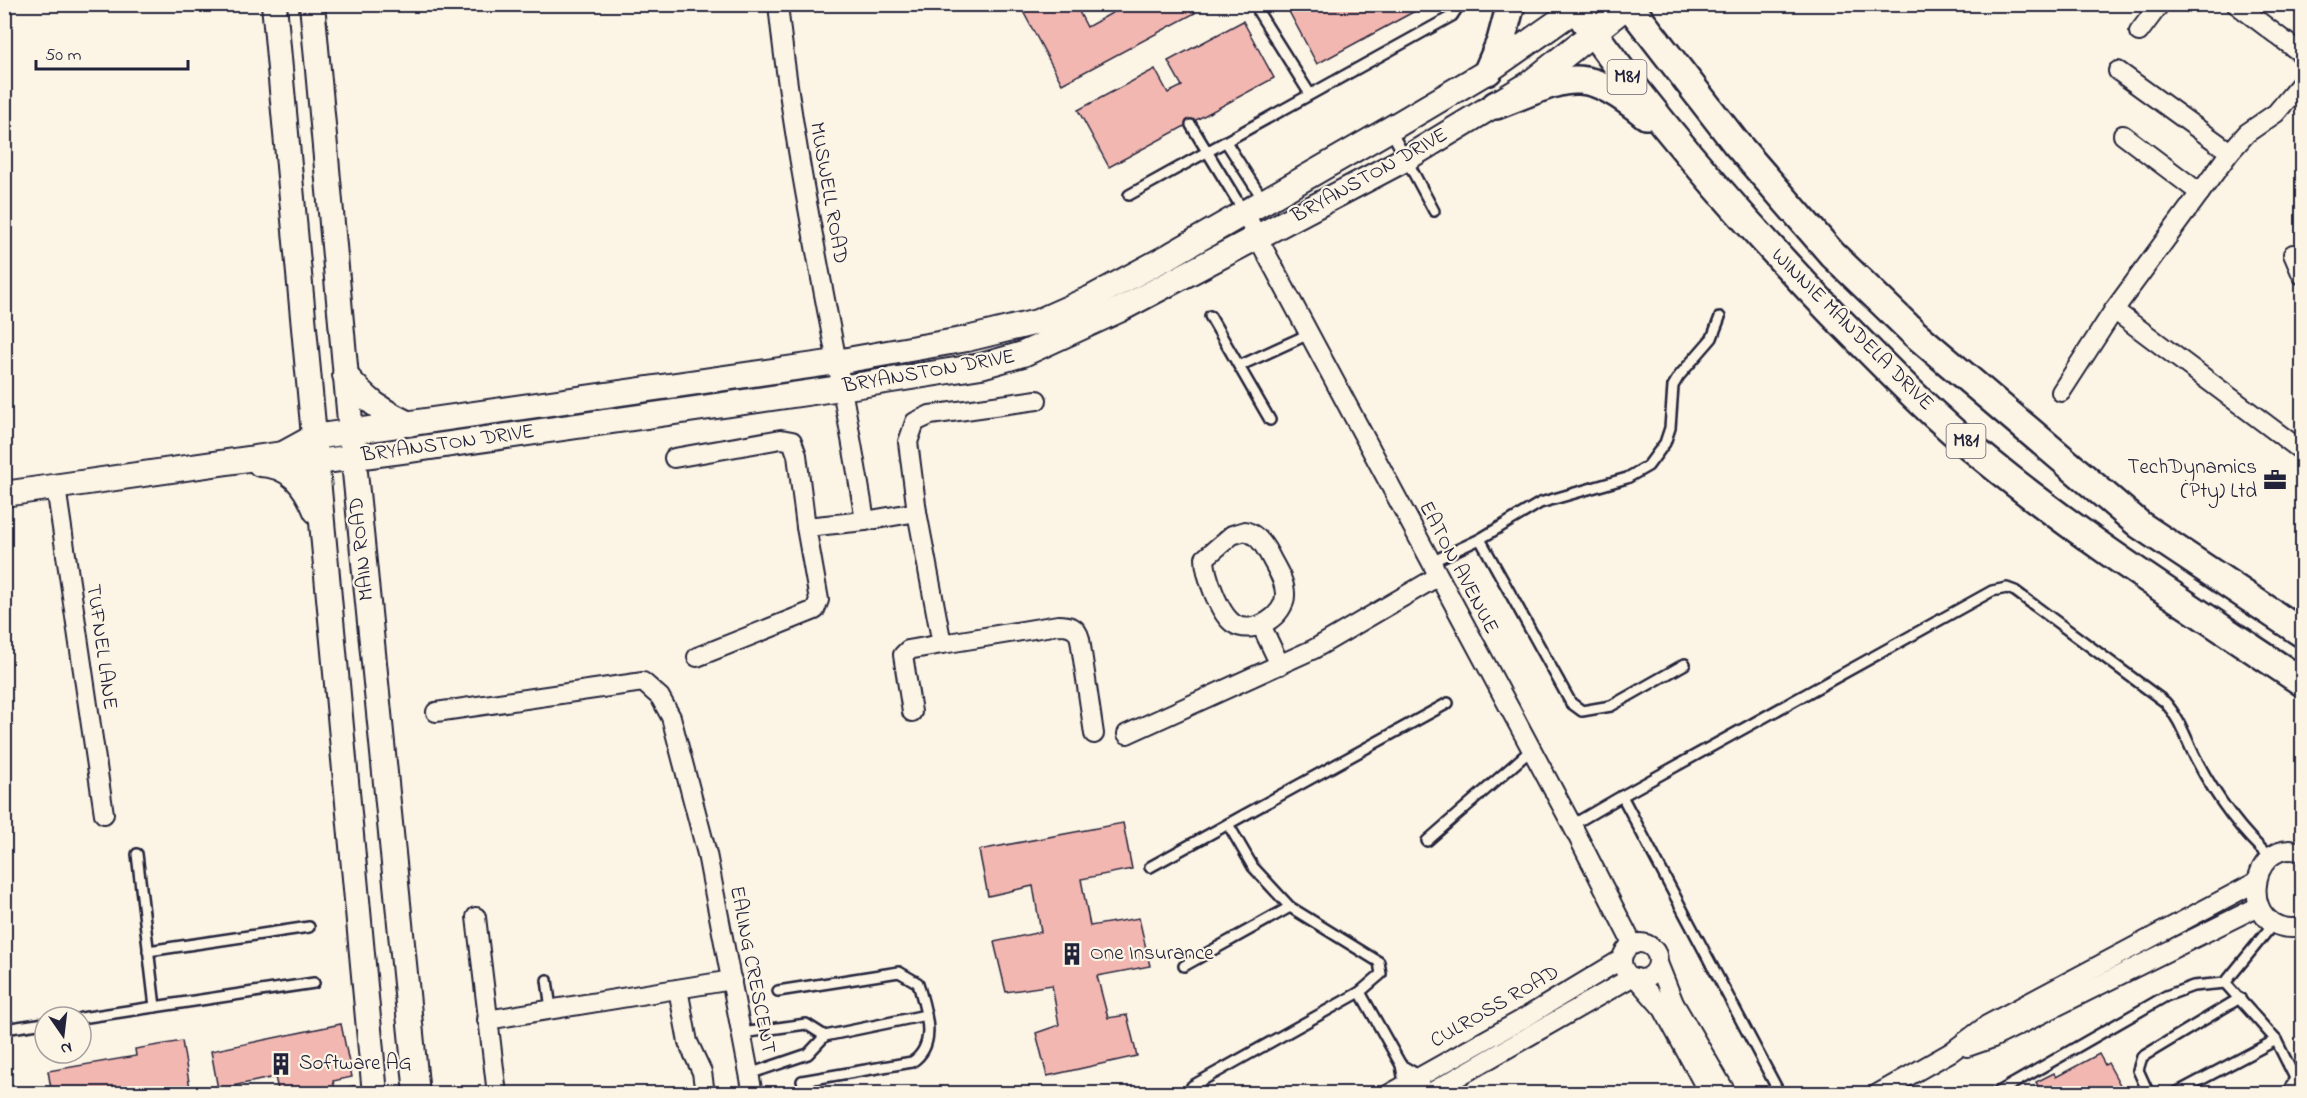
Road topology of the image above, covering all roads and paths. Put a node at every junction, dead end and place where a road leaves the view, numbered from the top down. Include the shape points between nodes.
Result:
1 (274, 4) edge
2 (312, 4) edge
3 (778, 4) edge
4 (1261, 4) edge
5 (1460, 4) edge
6 (1511, 4) edge
7 (2160, 4) edge
8 (2236, 4) edge
9 (1628, 5) edge
10 (1578, 6) edge
11 (2139, 32) dead end
12 (1594, 35) junction
13 (2302, 54) edge
14 (1488, 71) junction
15 (2118, 71) dead end
16 (2302, 82) edge
17 (1310, 94) junction
18 (1496, 105) junction
19 (1191, 125) dead end
20 (1390, 129) junction
21 (2123, 135) dead end
22 (1226, 142) junction
23 (1679, 142) junction
24 (2230, 152) junction
25 (1207, 153) junction
26 (1407, 158) junction
27 (2200, 193) junction
28 (1130, 195) dead end
29 (1254, 206) junction
30 (1434, 210) dead end
31 (1258, 237) junction
32 (2293, 254) dead end
33 (2302, 275) edge
34 (2114, 310) junction
35 (1210, 316) dead end
36 (1720, 317) dead end
37 (1309, 334) junction
38 (836, 362) junction
39 (1239, 366) junction
40 (345, 375) junction
41 (842, 388) junction
42 (2061, 392) dead end
43 (1037, 400) dead end
44 (1270, 420) dead end
45 (409, 424) junction
46 (351, 432) junction
47 (314, 437) junction
48 (2302, 451) edge
49 (283, 454) junction
50 (353, 457) junction
51 (674, 458) dead end
52 (225, 462) junction
53 (316, 462) junction
54 (56, 487) junction
55 (4, 494) edge
56 (917, 512) junction
57 (866, 521) junction
58 (323, 527) junction
59 (806, 527) junction
60 (1480, 539) junction
61 (1433, 570) junction
62 (1261, 625) junction
63 (2302, 633) edge
64 (942, 644) junction
65 (697, 657) dead end
66 (1280, 664) junction
67 (1685, 664) dead end
68 (2302, 682) edge
69 (1448, 702) dead end
70 (436, 712) dead end
71 (912, 712) dead end
72 (1094, 734) dead end
73 (1127, 734) dead end
74 (1531, 750) junction
75 (1622, 796) junction
76 (104, 814) dead end
77 (1228, 824) junction
78 (1572, 825) junction
79 (1427, 840) dead end
80 (2302, 852) edge
81 (137, 854) dead end
82 (2271, 858) junction
83 (1150, 867) dead end
84 (2256, 882) junction
85 (2259, 906) junction
86 (1290, 907) junction
87 (476, 917) dead end
88 (2274, 923) junction
89 (309, 927) dead end
90 (2302, 927) edge
91 (148, 951) junction
92 (1628, 952) junction
93 (1658, 963) junction
94 (1184, 966) dead end
95 (1634, 978) junction
96 (547, 980) dead end
97 (732, 980) junction
98 (314, 983) dead end
99 (2225, 983) junction
100 (678, 989) junction
101 (778, 991) dead end
102 (1360, 992) junction
103 (2240, 998) junction
104 (155, 1007) junction
105 (551, 1010) junction
106 (926, 1015) junction
107 (93, 1016) edge
108 (487, 1020) junction
109 (33, 1025) edge
110 (4, 1029) edge
111 (742, 1033) junction
112 (825, 1036) junction
113 (2276, 1040) junction
114 (1951, 1053) junction
115 (1401, 1065) junction
116 (1466, 1071) junction
117 (749, 1074) junction
118 (1420, 1076) junction
119 (802, 1081) dead end
120 (1192, 1086) dead end
121 (1400, 1091) edge
122 (1429, 1093) edge
123 (375, 1094) edge
124 (417, 1094) edge
125 (497, 1094) edge
126 (705, 1094) edge
127 (753, 1094) edge
128 (1451, 1094) edge
129 (1709, 1094) edge
130 (1727, 1094) edge
131 (1779, 1094) edge
132 (1877, 1094) edge
133 (1995, 1094) edge
134 (2149, 1094) edge
135 (2174, 1094) edge
136 (2287, 1094) edge

1 - 47 main road, MAIN ROAD
2 - 40 main road, MAIN ROAD
3 - 38 street, MUSWELL ROAD via 800,172
4 - 17 lane via 1259,12
5 - 17 lane via 1452,16
6 - 14 main road
7 - 11 street
8 - 13 street
9 - 12 main road, BRYANSTON DRIVE
9 - 63 main road, WINNIE MANDELA DRIVE / M81 via 1710,112 1817,237 1914,333 2140,525
10 - 12 main road, WINNIE MANDELA DRIVE / M81
10 - 14 main road, BRYANSTON DRIVE
12 - 18 main road, BRYANSTON DRIVE
12 - 23 main road, WINNIE MANDELA DRIVE / M81
14 - 20 main road, BRYANSTON DRIVE
15 - 24 street
16 - 24 street via 2276,113
17 - 22 lane
18 - 23 main road via 1562,81 1588,79 1638,108
18 - 26 main road, BRYANSTON DRIVE
19 - 25 lane
20 - 26 lane
20 - 29 main road, BRYANSTON DRIVE
21 - 27 street
22 - 25 lane
22 - 29 lane
23 - 68 main road, WINNIE MANDELA DRIVE / M81 via 1815,295 1893,375 1988,462 2098,544
24 - 27 street
25 - 28 lane
25 - 29 lane
26 - 30 lane
26 - 31 main road, BRYANSTON DRIVE
27 - 34 street
29 - 31 street, EATON AVENUE
29 - 38 main road, BRYANSTON DRIVE via 1091,298 1037,322 967,339
31 - 37 street, EATON AVENUE
31 - 41 main road, BRYANSTON DRIVE via 1119,310 1023,354 981,366
32 - 33 street
34 - 42 street
34 - 48 street
35 - 39 lane
36 - 60 lane via 1712,338 1674,386 1670,428 1665,443 1648,466 1627,477 1540,503
37 - 39 lane
37 - 61 street, EATON AVENUE
38 - 41 street, MUSWELL ROAD
38 - 45 main road, BRYANSTON DRIVE
39 - 44 lane
40 - 45 main road via 368,401
40 - 46 main road, MAIN ROAD
41 - 50 main road, BRYANSTON DRIVE
41 - 57 street, MUSWELL ROAD
43 - 56 street via 930,416 915,422 908,442
45 - 46 main road, BRYANSTON DRIVE
46 - 47 main road, BRYANSTON DRIVE
46 - 50 main road, MAIN ROAD
47 - 49 main road, BRYANSTON DRIVE
47 - 53 main road, MAIN ROAD
49 - 52 main road, BRYANSTON DRIVE
49 - 53 main road, BRYANSTON DRIVE
50 - 53 main road, BRYANSTON DRIVE
50 - 124 main road, MAIN ROAD
51 - 59 street via 781,439 792,441
52 - 54 main road, BRYANSTON DRIVE
52 - 58 main road via 267,464 294,475 310,497
53 - 58 main road, MAIN ROAD
54 - 55 main road, BRYANSTON DRIVE
54 - 76 street, TUFNEL LANE
56 - 57 street
56 - 64 street
57 - 59 street
58 - 123 main road, MAIN ROAD
59 - 65 street via 819,600 817,608
60 - 61 lane
60 - 67 lane via 1571,703 1582,711 1611,706
61 - 66 street via 1314,649
61 - 74 street, EATON AVENUE
62 - 62 street via 1242,627 1233,623 1205,574 1209,552 1232,535 1245,531 1261,541 1284,585 1285,602 1281,609
62 - 66 street
64 - 71 street via 908,650 903,655
64 - 72 street via 1058,625 1073,627 1080,639
66 - 73 street
69 - 77 lane
70 - 97 street, EALING CRESCENT via 643,682 660,697 670,717 707,854
74 - 78 street, EATON AVENUE
74 - 79 lane
75 - 78 lane
75 - 82 lane via 1992,591 2007,588 2165,702 2216,796 2247,837
75 - 131 lane
77 - 83 lane
77 - 86 lane via 1253,867
78 - 92 street, EATON AVENUE
80 - 82 street via 2283,852
81 - 91 lane
82 - 84 street
84 - 85 street
84 - 114 street via 1987,1025
85 - 88 street
85 - 114 street via 1993,1038
86 - 94 lane
86 - 102 lane via 1380,962 1381,974
87 - 108 street
88 - 90 street
88 - 99 lane
89 - 91 lane
91 - 104 lane
92 - 93 street via 1647,945 1657,955
92 - 95 street via 1624,970
92 - 118 street, CULROSS ROAD via 1521,1020
93 - 95 street via 1650,976
93 - 130 street via 1674,1003
95 - 116 street, CULROSS ROAD
95 - 129 street via 1663,1009
96 - 105 lane
97 - 100 street
97 - 111 street, EALING CRESCENT
98 - 104 lane
99 - 103 lane
99 - 133 lane via 2193,986 2166,996
100 - 105 street
100 - 126 street via 688,1042 702,1072
101 - 106 lane via 899,972 918,983
102 - 115 lane
102 - 120 lane
103 - 113 lane
103 - 134 lane via 2142,1057 2138,1070
104 - 107 lane
105 - 108 street
106 - 112 lane
106 - 119 lane via 928,1045 912,1062
108 - 125 street
109 - 110 lane
111 - 112 lane via 806,1024
111 - 117 street, EALING CRESCENT
112 - 117 lane via 807,1054
113 - 135 lane
113 - 136 lane via 2295,1078
114 - 132 street
115 - 118 lane
115 - 121 lane
116 - 122 street, CULROSS ROAD
116 - 128 lane
117 - 127 street, EALING CRESCENT
118 - 121 street, CULROSS ROAD
118 - 122 lane

